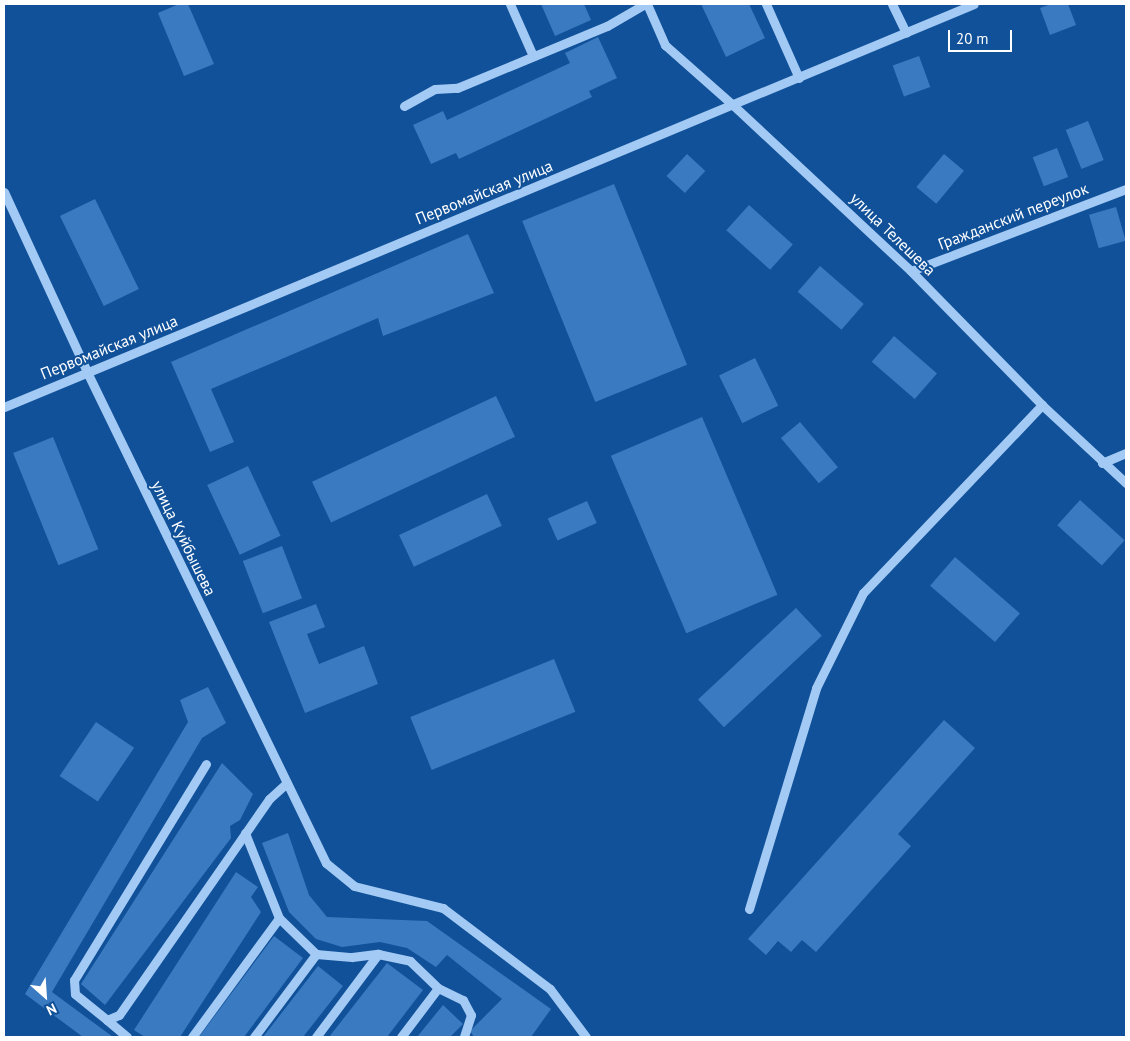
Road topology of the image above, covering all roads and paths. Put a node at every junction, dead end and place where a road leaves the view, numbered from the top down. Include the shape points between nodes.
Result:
1 (510, 4) edge
2 (646, 4) edge
3 (766, 4) edge
4 (892, 4) edge
5 (974, 4) edge
6 (906, 33) junction
7 (534, 56) junction
8 (799, 78) junction
9 (404, 106) dead end
10 (734, 106) junction
11 (1126, 188) edge
12 (4, 192) edge
13 (911, 271) junction
14 (87, 372) junction
15 (1042, 405) junction
16 (4, 407) edge
17 (1126, 453) edge
18 (1102, 462) junction
19 (1126, 483) edge
20 (206, 764) dead end
21 (287, 783) junction
22 (245, 833) junction
23 (750, 909) dead end
24 (279, 918) junction
25 (316, 954) junction
26 (378, 954) junction
27 (438, 988) junction
28 (107, 1020) junction
29 (127, 1037) edge
30 (192, 1037) edge
31 (254, 1037) edge
32 (316, 1037) edge
33 (401, 1037) edge
34 (464, 1037) edge
35 (586, 1037) edge

1 - 7 street
2 - 7 street via 607,26
2 - 10 street, улица Телешева via 665,45
3 - 8 street
4 - 6 street
5 - 6 street, Первомайская улица
6 - 8 street, Первомайская улица
7 - 9 street via 457,88 435,89
8 - 10 street, Первомайская улица
10 - 13 street, улица Телешева
10 - 14 street, Первомайская улица
11 - 13 street, Гражданский переулок
12 - 14 street, улица Куйбышева
13 - 15 street, улица Телешева
14 - 16 street, Первомайская улица
14 - 21 street, улица Куйбышева
15 - 18 street, улица Телешева
15 - 23 street via 863,593 816,688
17 - 18 street
18 - 19 street, улица Телешева
20 - 28 street via 74,980 75,994
21 - 22 street via 269,799
21 - 35 street, улица Куйбышева via 326,862 354,886 443,908 550,989
22 - 24 street
22 - 28 street via 119,1015
24 - 25 street
24 - 30 street
25 - 26 street
25 - 31 street
26 - 27 street via 410,961
26 - 32 street
27 - 33 street
27 - 34 street via 463,1000 471,1016
28 - 29 street

